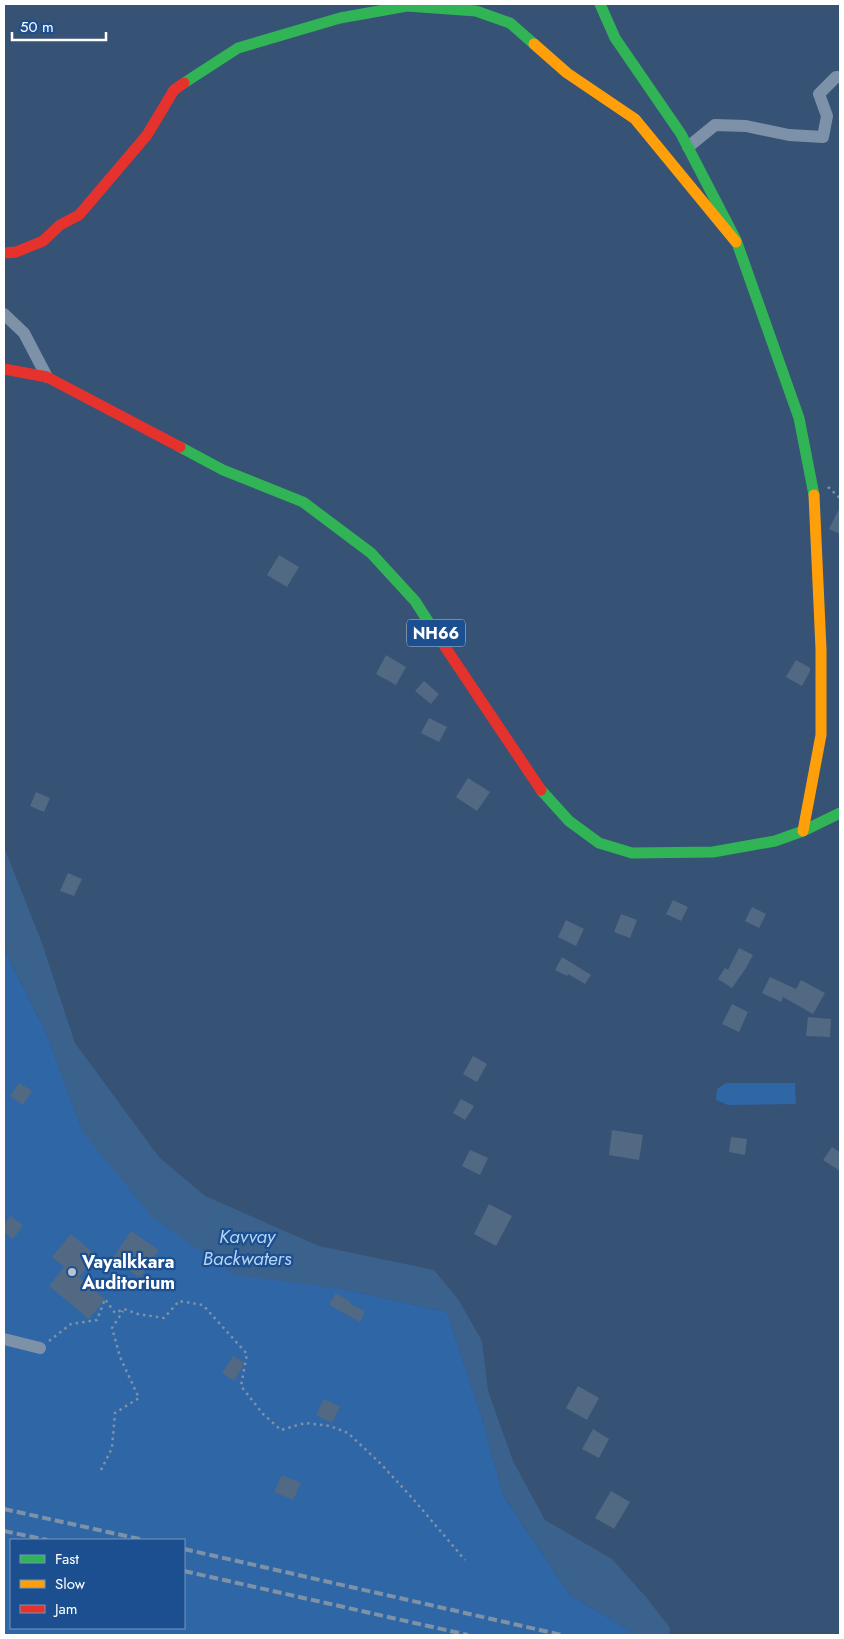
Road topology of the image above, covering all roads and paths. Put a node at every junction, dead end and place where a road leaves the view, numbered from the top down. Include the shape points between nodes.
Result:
1 (600, 4) edge
2 (840, 77) edge
3 (688, 147) junction
4 (736, 242) junction
5 (4, 253) edge
6 (4, 314) edge
7 (4, 369) edge
8 (47, 377) junction
9 (840, 813) edge
10 (803, 831) junction
11 (124, 1309) junction
12 (4, 1339) edge
13 (40, 1348) joint
14 (101, 1470) dead end
15 (465, 1560) dead end

1 - 3 main road via 615,38
2 - 3 street via 836,77 819,94 827,116 823,137 789,135 746,126 714,126
3 - 4 main road
4 - 5 main road via 635,119 567,73 510,23 476,11 407,6 340,18 238,48 174,90 147,135 79,214 60,225 44,241
4 - 10 main road via 799,418 816,502 821,735
6 - 8 street via 24,333
7 - 8 main road, NH66
8 - 10 main road, NH66 via 223,470 303,502 371,553 415,601 536,785 569,821 599,843 632,852 713,852 775,841
9 - 10 main road, NH66
11 - 13 path via 115,1313 105,1299 96,1320 71,1324
11 - 14 path via 112,1328 120,1357 140,1398 115,1413 112,1448
11 - 15 path via 164,1318 179,1300 203,1305 247,1354 241,1386 263,1414 281,1430 305,1423 330,1426 348,1433 381,1464
12 - 13 street

